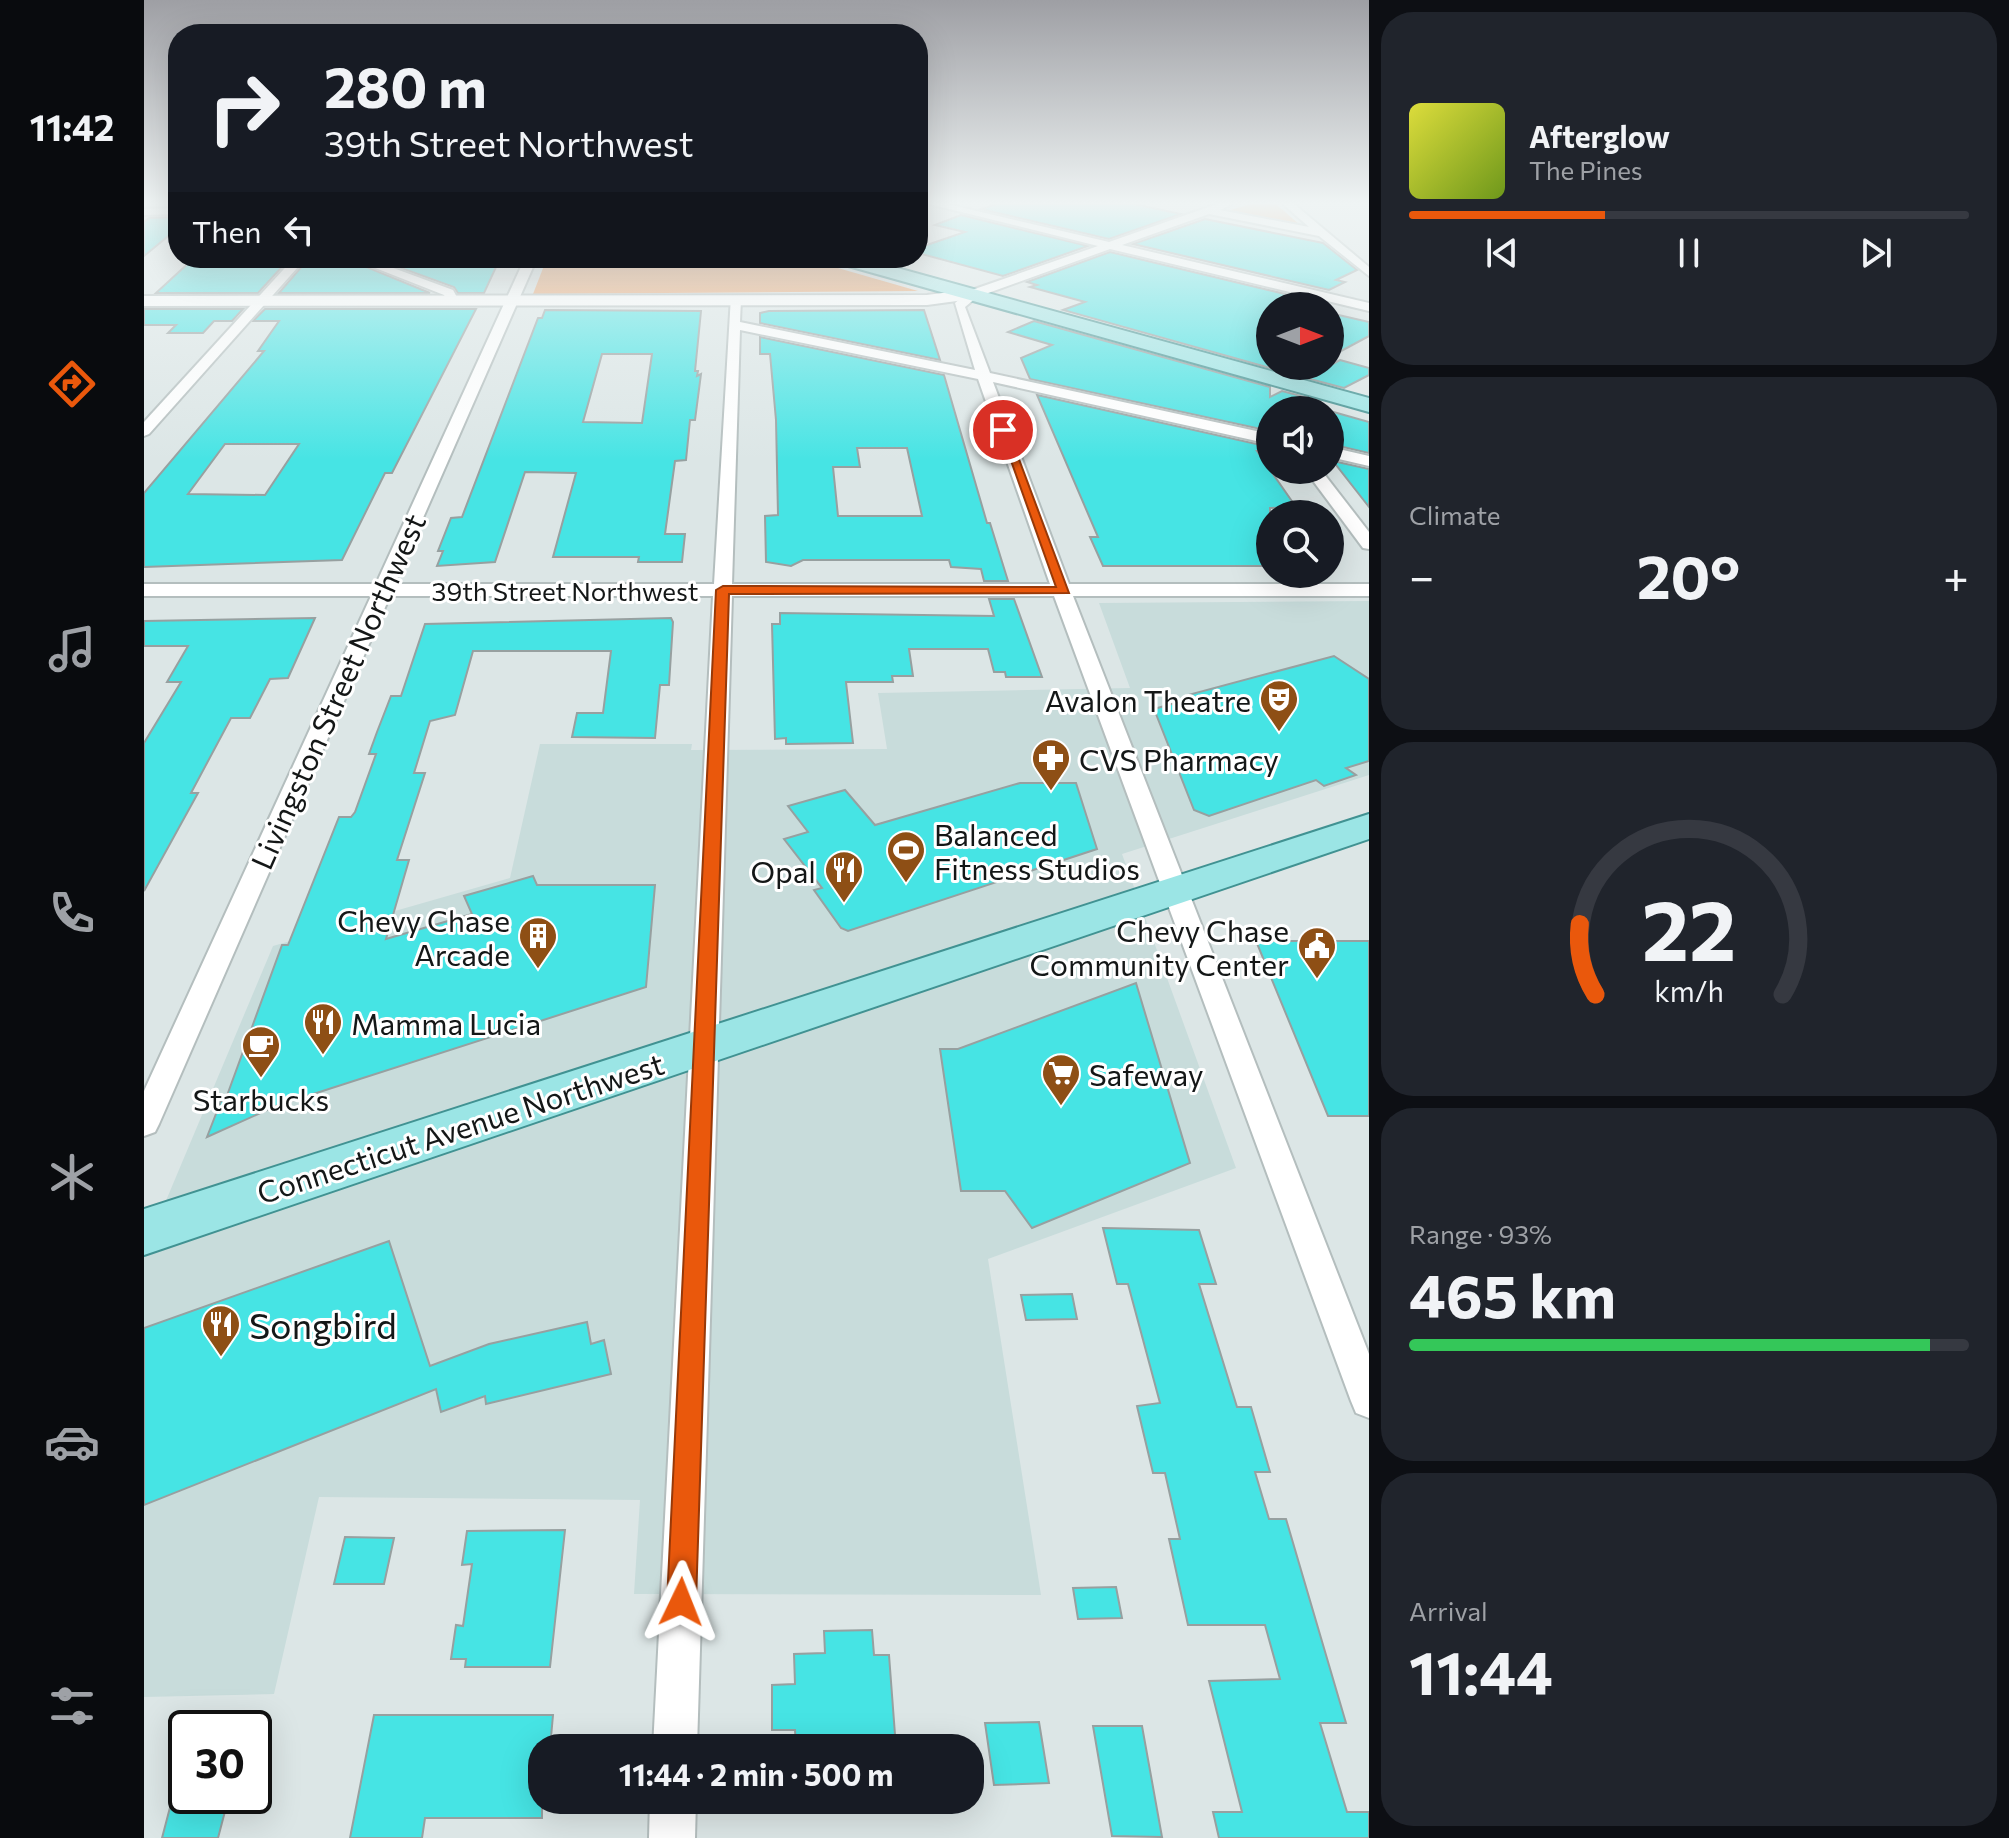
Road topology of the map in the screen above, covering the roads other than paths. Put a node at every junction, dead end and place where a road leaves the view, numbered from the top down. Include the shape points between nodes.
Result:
1 (271, 290) edge
2 (440, 290) edge
3 (517, 290) edge
4 (957, 290) edge
5 (985, 290) edge
6 (1296, 290) edge
7 (973, 294) junction
8 (264, 298) junction
9 (452, 299) junction
10 (513, 299) junction
11 (144, 301) edge
12 (1369, 307) edge
13 (734, 312) junction
14 (983, 375) junction
15 (1369, 405) edge
16 (144, 431) edge
17 (1256, 436) edge
18 (1344, 455) edge
19 (1369, 461) edge
20 (1324, 484) edge
21 (1369, 544) edge
22 (144, 590) edge
23 (381, 590) junction
24 (723, 590) junction
25 (1369, 590) edge
26 (1064, 591) junction
27 (1369, 826) edge
28 (1177, 890) junction
29 (704, 1046) junction
30 (144, 1124) edge
31 (144, 1232) edge
32 (1369, 1401) edge
33 (676, 1734) edge
34 (673, 1814) edge
35 (672, 1838) edge

1 - 8 street
2 - 9 street
3 - 10 street, Livingston Street Northwest
4 - 7 main road
5 - 7 street
6 - 12 street
7 - 13 main road
7 - 14 street via 959,306
7 - 15 main road
8 - 9 main road
8 - 11 main road
8 - 16 street
9 - 10 main road
10 - 13 main road
10 - 23 street, Livingston Street Northwest
13 - 14 street
13 - 24 street
14 - 17 street
14 - 26 street
18 - 19 street
20 - 21 street
22 - 23 street, 39th Street Northwest
23 - 24 street, 39th Street Northwest
23 - 30 street, Livingston Street Northwest
24 - 26 street, 39th Street Northwest
24 - 29 street
25 - 26 street, 39th Street Northwest
26 - 28 street
27 - 28 main road, Connecticut Avenue Northwest
28 - 29 main road, Connecticut Avenue Northwest
28 - 32 street
29 - 31 main road, Connecticut Avenue Northwest
29 - 33 street
34 - 35 street

